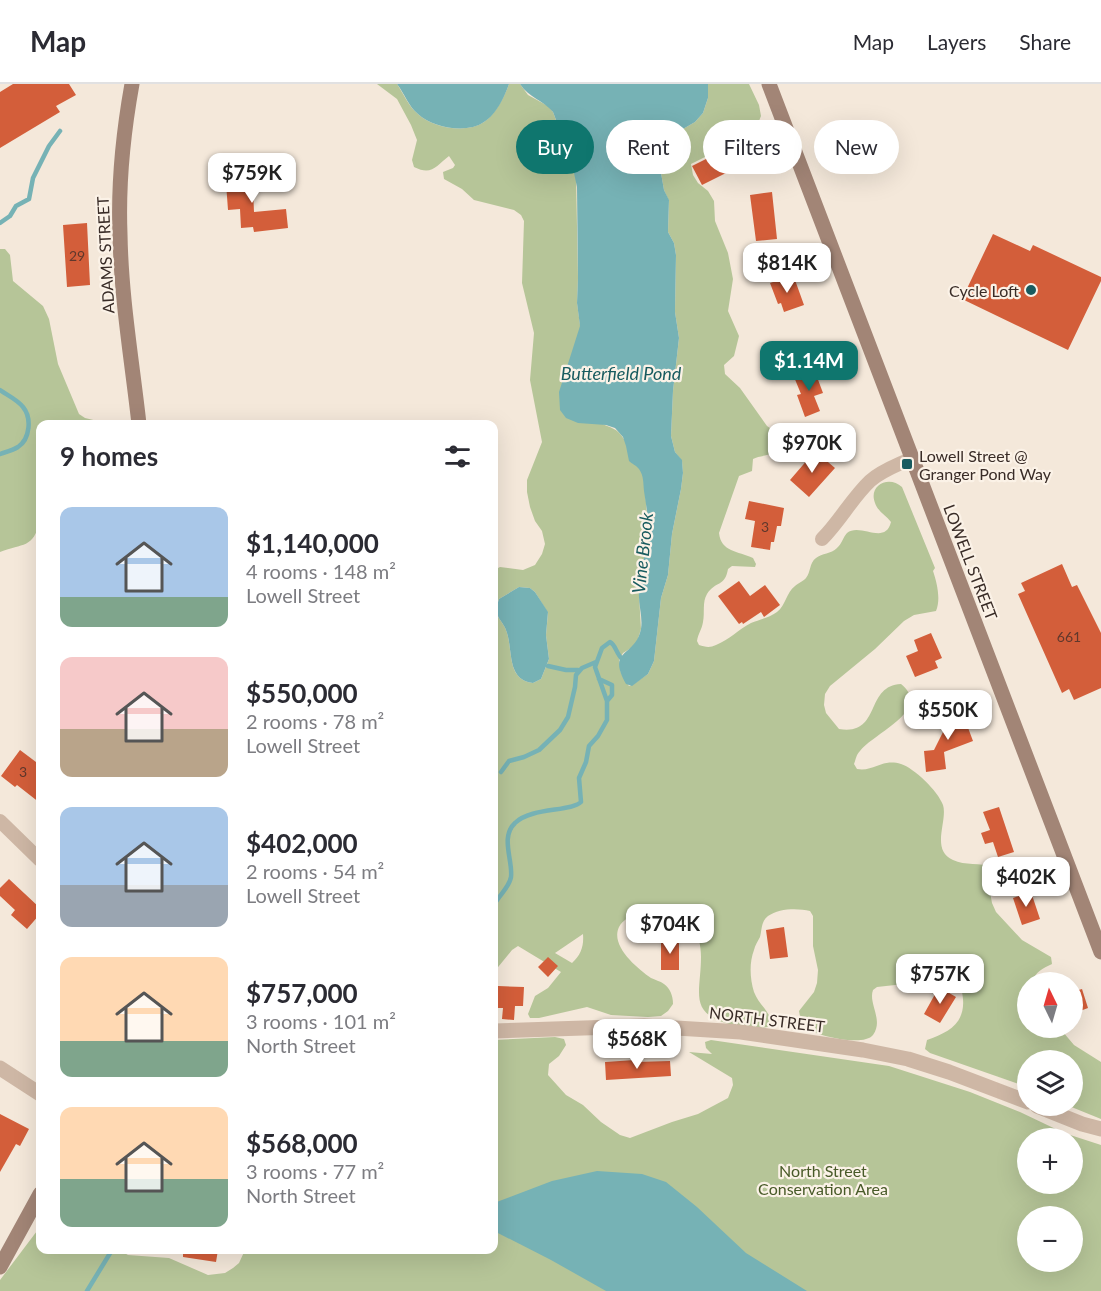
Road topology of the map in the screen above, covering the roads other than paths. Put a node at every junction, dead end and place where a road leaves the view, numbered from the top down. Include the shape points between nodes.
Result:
1 (132, 84) edge
2 (769, 84) edge
3 (139, 420) edge
4 (912, 458) junction
5 (822, 539) dead end
6 (0, 821) edge
7 (36, 856) edge
8 (1101, 952) edge
9 (498, 1031) edge
10 (0, 1068) edge
11 (36, 1091) edge
12 (1017, 1098) edge
13 (1062, 1116) edge
14 (1101, 1129) edge
15 (36, 1201) edge
16 (0, 1267) edge

1 - 3 main road, ADAMS STREET via 121,161 120,235
2 - 4 main road, LOWELL STREET
4 - 5 street via 870,481
4 - 8 main road, LOWELL STREET
6 - 7 street
9 - 12 street, NORTH STREET via 644,1026 741,1032 908,1059
10 - 11 street
13 - 14 street
15 - 16 main road

